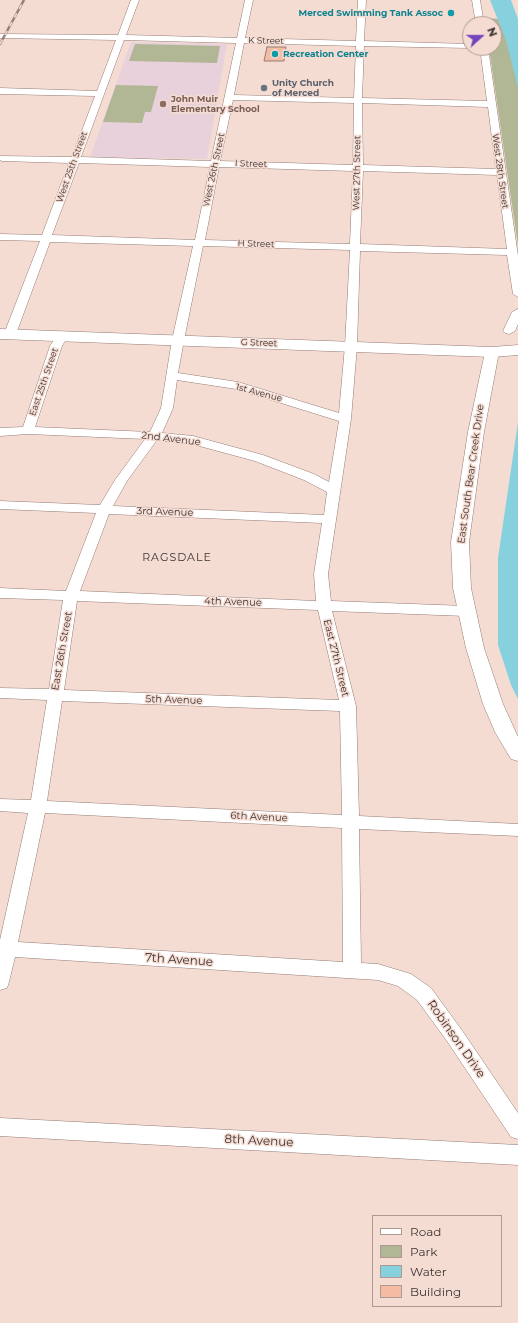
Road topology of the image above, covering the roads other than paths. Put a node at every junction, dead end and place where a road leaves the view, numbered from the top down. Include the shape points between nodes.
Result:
1 (135, 0) edge
2 (248, 0) edge
3 (362, 0) edge
4 (476, 0) edge
5 (479, 16) edge
6 (0, 35) edge
7 (121, 37) junction
8 (240, 40) junction
9 (361, 43) junction
10 (462, 46) edge
11 (485, 56) edge
12 (0, 91) edge
13 (100, 94) junction
14 (229, 97) junction
15 (358, 101) junction
16 (491, 104) junction
17 (2, 158) dead end
18 (74, 160) junction
19 (215, 163) junction
20 (358, 167) junction
21 (500, 172) junction
22 (0, 237) edge
23 (46, 238) junction
24 (199, 243) junction
25 (356, 248) junction
26 (512, 252) junction
27 (518, 294) edge
28 (518, 312) edge
29 (509, 331) dead end
30 (5, 334) edge
31 (62, 336) junction
32 (178, 340) junction
33 (350, 346) junction
34 (518, 350) edge
35 (492, 352) junction
36 (172, 376) junction
37 (345, 419) junction
38 (28, 430) junction
39 (0, 432) edge
40 (154, 436) junction
41 (333, 490) junction
42 (0, 505) edge
43 (104, 510) junction
44 (329, 519) junction
45 (0, 593) edge
46 (71, 596) junction
47 (324, 606) junction
48 (466, 611) junction
49 (0, 693) edge
50 (54, 696) junction
51 (348, 706) junction
52 (518, 754) edge
53 (0, 804) edge
54 (38, 807) junction
55 (351, 822) junction
56 (518, 830) edge
57 (7, 949) junction
58 (352, 971) junction
59 (0, 982) edge
60 (0, 1127) edge
61 (518, 1130) edge
62 (518, 1155) edge

1 - 7 street, West 25th Street
2 - 8 street, West 26th Street
3 - 9 street, West 27th Street
4 - 5 street
6 - 7 street, K Street
7 - 8 street, K Street
7 - 13 street, West 25th Street
8 - 9 street, K Street
8 - 14 street, West 26th Street
9 - 10 street, K Street
9 - 15 street, West 27th Street
11 - 16 street, West 28th Street
12 - 13 street
13 - 18 street, West 25th Street
14 - 15 street
14 - 19 street, West 26th Street
15 - 16 street
15 - 20 street, West 27th Street
16 - 21 street, West 28th Street
17 - 18 street, I Street
18 - 19 street, I Street
18 - 23 street, West 25th Street
19 - 20 street, I Street
19 - 24 street, West 26th Street
20 - 21 street, I Street
20 - 25 street, West 27th Street
21 - 26 street, West 28th Street
22 - 23 street, H Street
23 - 24 street, H Street
23 - 30 street, West 25th Street
24 - 25 street, H Street
24 - 32 street, West 26th Street
25 - 26 street, H Street
25 - 33 street, West 27th Street
26 - 27 street, West 28th Street
28 - 29 street
30 - 31 main road, G Street
31 - 32 main road, G Street
31 - 38 street, East 25th Street via 56,346
32 - 33 main road, G Street
32 - 36 street, East 26th Street
33 - 35 main road, G Street
33 - 37 street, East 27th Street
34 - 35 main road, G Street
35 - 48 street, East South Bear Creek Drive via 476,432 460,542
36 - 37 street, 1st Avenue via 238,386
36 - 40 street, East 26th Street via 166,408
37 - 41 street, East 27th Street
38 - 39 street, 2nd Avenue
38 - 40 street, 2nd Avenue
40 - 41 street, 2nd Avenue via 193,440 259,458 309,477
40 - 43 street, East 26th Street via 121,480
41 - 44 street, East 27th Street
42 - 43 street, 3rd Avenue
43 - 44 street, 3rd Avenue
43 - 46 street, East 26th Street via 92,534
44 - 47 street, East 27th Street via 321,574
45 - 46 street, 4th Avenue
46 - 47 street, 4th Avenue
46 - 50 street, East 26th Street
47 - 48 street, 4th Avenue
47 - 51 street, East 27th Street
48 - 52 street, East South Bear Creek Drive via 493,704
49 - 50 street, 5th Avenue
50 - 51 street, 5th Avenue
50 - 54 street, East 26th Street
51 - 55 street, East 27th Street
53 - 54 street, 6th Avenue
54 - 55 street, 6th Avenue
54 - 57 street, East 26th Street
55 - 56 street, 6th Avenue
55 - 58 street, East 27th Street
57 - 58 street, 7th Avenue
57 - 59 street, East 26th Street
58 - 61 street, Robinson Drive via 378,972 398,978 424,994
60 - 62 street, 8th Avenue

